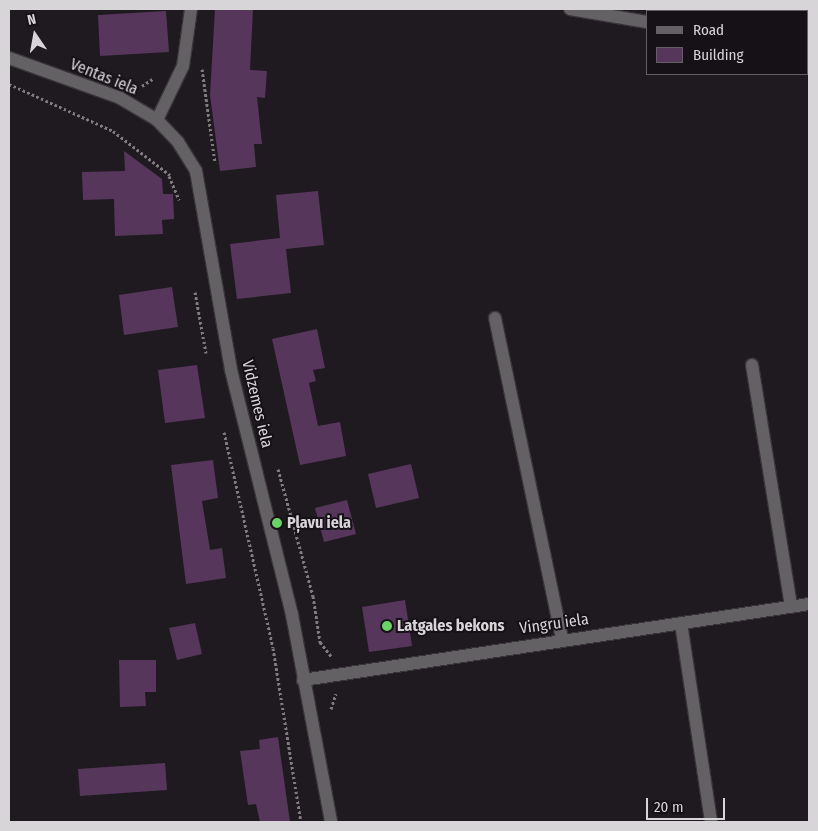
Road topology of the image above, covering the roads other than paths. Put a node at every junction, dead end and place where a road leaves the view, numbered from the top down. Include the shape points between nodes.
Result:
1 (192, 9) edge
2 (570, 9) edge
3 (646, 22) edge
4 (9, 58) edge
5 (157, 120) junction
6 (495, 318) dead end
7 (752, 365) dead end
8 (809, 604) edge
9 (791, 607) junction
10 (681, 623) junction
11 (562, 639) junction
12 (303, 680) junction
13 (331, 822) edge
14 (711, 822) edge

1 - 5 street via 183,66
2 - 3 street
4 - 5 street, Ventas iela via 120,98
5 - 12 street, Vidzemes iela via 178,142 196,171 231,370 292,615
6 - 11 street
7 - 9 street
8 - 9 street, Vingru iela
9 - 10 street, Vingru iela
10 - 11 street, Vingru iela
10 - 14 street
11 - 12 street, Vingru iela
12 - 13 street, Vidzemes iela

